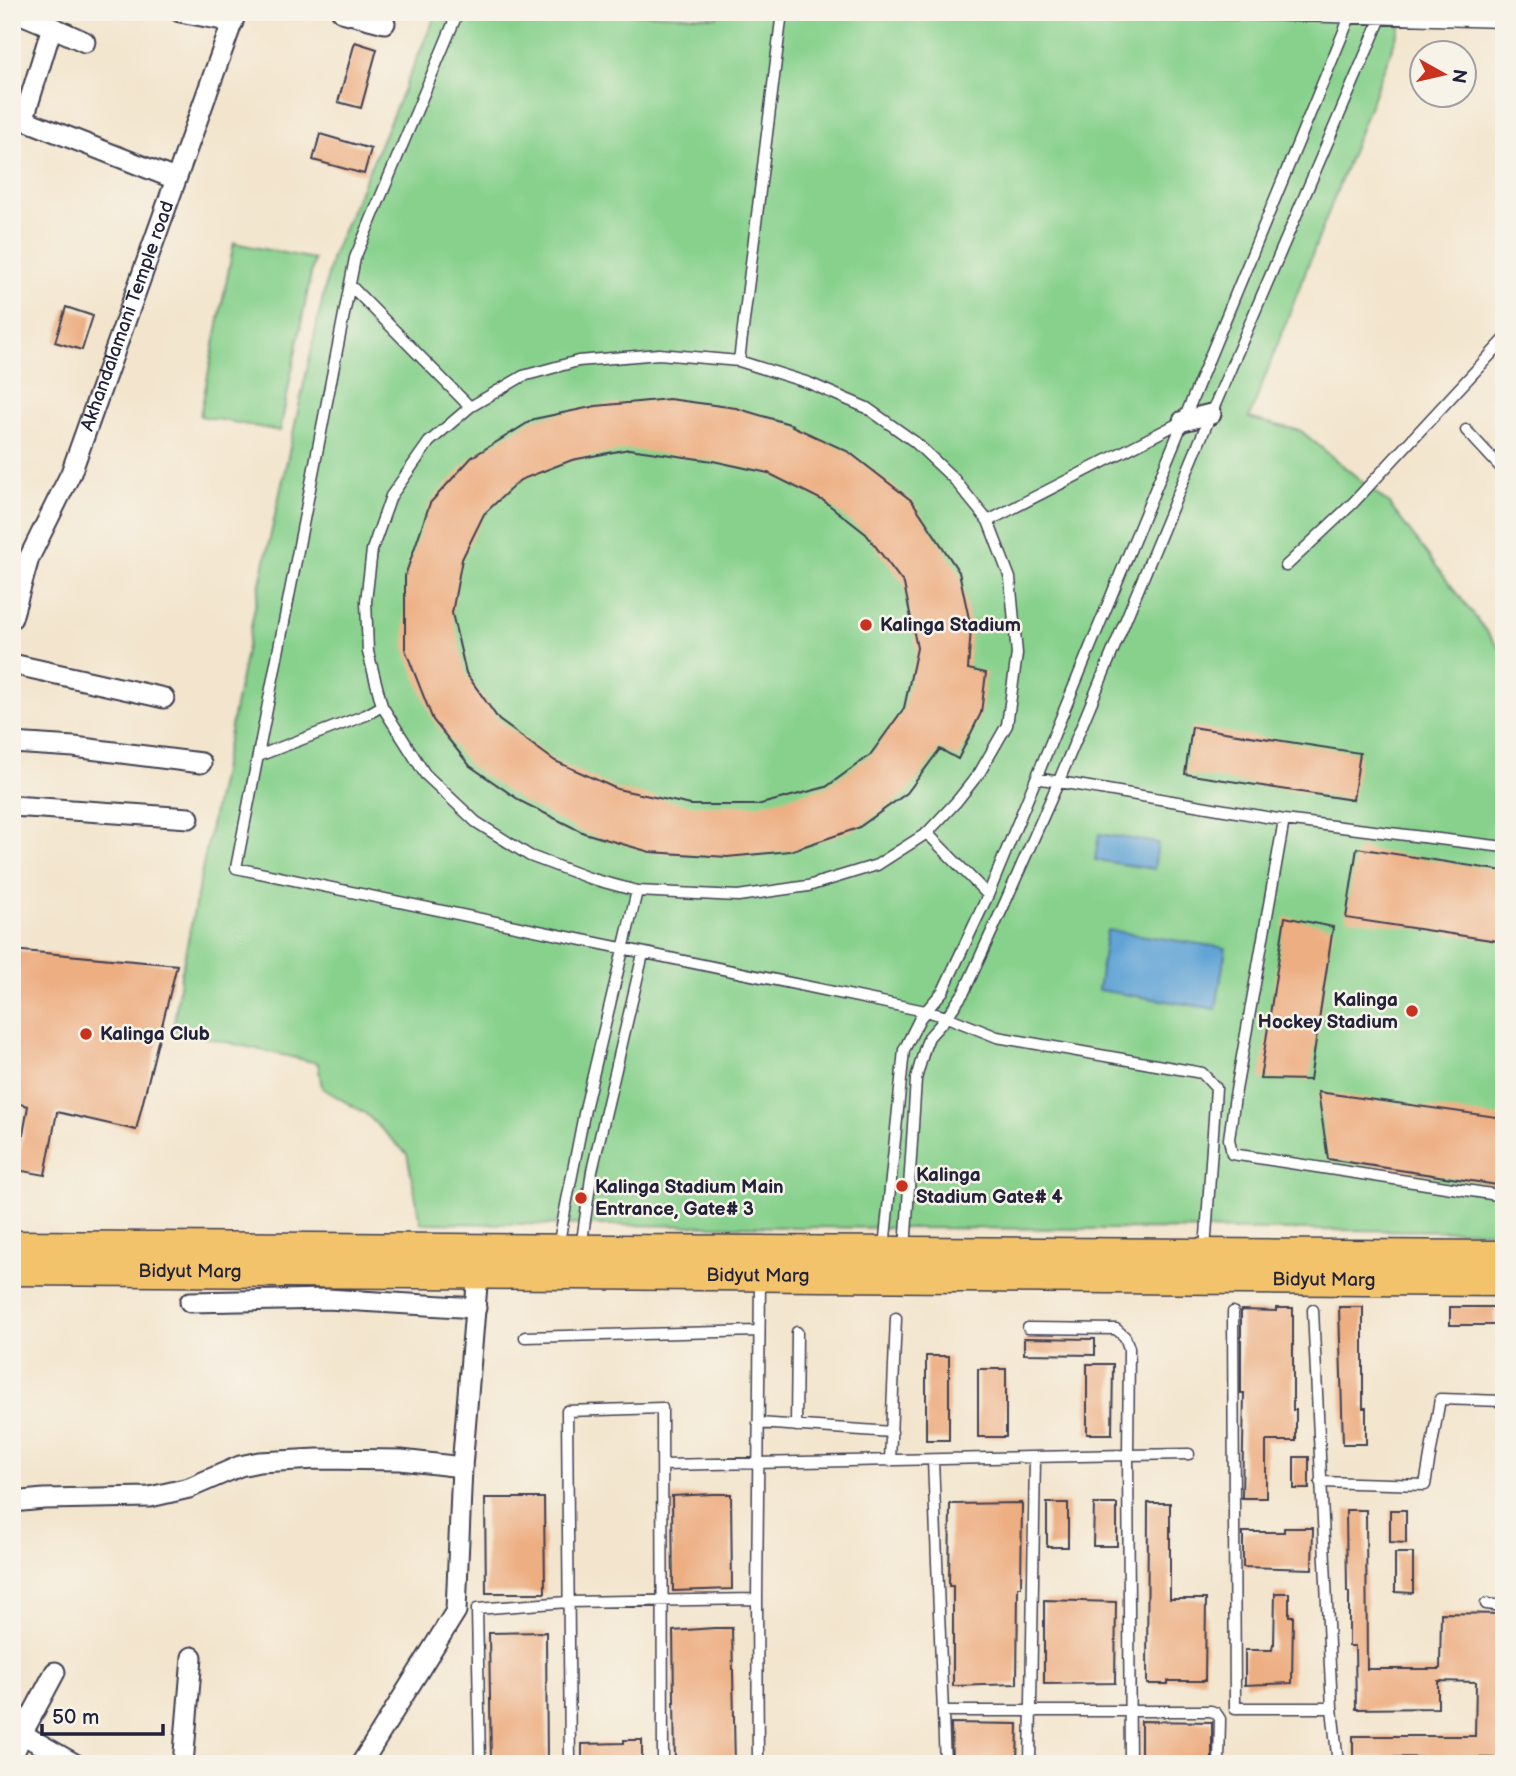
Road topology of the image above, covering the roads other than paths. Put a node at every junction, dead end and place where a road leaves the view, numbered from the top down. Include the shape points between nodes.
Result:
1 (16, 12) edge
2 (180, 12) edge
3 (342, 12) edge
4 (458, 12) edge
5 (782, 12) edge
6 (1157, 12) edge
7 (235, 17) edge
8 (1349, 19) junction
9 (1380, 20) junction
10 (1504, 22) edge
11 (386, 23) dead end
12 (52, 27) junction
13 (85, 42) dead end
14 (17, 118) edge
15 (175, 178) junction
16 (351, 286) junction
17 (1504, 340) edge
18 (739, 361) junction
19 (470, 407) junction
20 (1211, 414) junction
21 (1183, 421) junction
22 (1466, 430) dead end
23 (1504, 471) edge
24 (988, 521) junction
25 (20, 555) edge
26 (1286, 566) dead end
27 (12, 618) edge
28 (12, 664) edge
29 (164, 698) dead end
30 (382, 706) junction
31 (12, 743) edge
32 (257, 756) junction
33 (201, 763) dead end
34 (1036, 778) junction
35 (1058, 783) junction
36 (12, 806) edge
37 (189, 818) dead end
38 (1284, 820) junction
39 (927, 834) junction
40 (1504, 847) edge
41 (637, 891) junction
42 (988, 895) junction
43 (624, 949) junction
44 (643, 954) junction
45 (925, 1011) junction
46 (947, 1017) junction
47 (1504, 1196) edge
48 (12, 1247) edge
49 (568, 1251) junction
50 (894, 1252) junction
51 (1204, 1255) junction
52 (1504, 1255) edge
53 (12, 1270) edge
54 (478, 1273) junction
55 (761, 1276) junction
56 (1504, 1281) edge
57 (190, 1301) dead end
58 (476, 1308) junction
59 (1313, 1310) dead end
60 (1233, 1312) dead end
61 (896, 1318) dead end
62 (1028, 1328) dead end
63 (760, 1331) junction
64 (797, 1332) dead end
65 (525, 1337) dead end
66 (1504, 1401) edge
67 (758, 1423) junction
68 (796, 1426) junction
69 (892, 1432) junction
70 (1189, 1454) dead end
71 (1128, 1455) junction
72 (1035, 1458) junction
73 (933, 1460) junction
74 (890, 1461) junction
75 (758, 1462) junction
76 (663, 1465) junction
77 (462, 1467) junction
78 (1320, 1482) junction
79 (12, 1502) edge
80 (757, 1599) junction
81 (662, 1601) junction
82 (567, 1602) junction
83 (1486, 1604) dead end
84 (1504, 1606) edge
85 (192, 1657) dead end
86 (55, 1672) dead end
87 (1332, 1708) junction
88 (1128, 1710) junction
89 (945, 1711) junction
90 (1030, 1712) junction
91 (17, 1730) edge
92 (12, 1758) edge
93 (75, 1764) edge
94 (183, 1764) edge
95 (360, 1764) edge
96 (480, 1764) edge
97 (570, 1764) edge
98 (663, 1764) edge
99 (758, 1764) edge
100 (945, 1764) edge
101 (1030, 1764) edge
102 (1130, 1764) edge
103 (1219, 1764) edge
104 (1338, 1764) edge

1 - 12 street
2 - 7 street
3 - 11 street
4 - 16 lane via 355,258
5 - 18 lane
6 - 8 lane
7 - 15 street, Akhandalamani Temple road
8 - 9 lane
8 - 21 lane
9 - 10 lane
9 - 20 lane
12 - 13 street
12 - 14 street
14 - 15 street
15 - 25 street, Akhandalamani Temple road via 71,473
16 - 19 lane
16 - 32 lane
17 - 26 lane via 1353,503
18 - 19 lane via 659,354 578,361 523,376
18 - 24 lane via 867,408 915,442 954,479
19 - 30 lane via 429,442 391,496 372,550 366,601 368,652
20 - 21 street
20 - 35 lane
21 - 24 lane
21 - 34 lane
22 - 23 lane
24 - 39 lane via 1010,578 1016,641 1007,725 980,772
25 - 27 street, Akhandalamani Temple road
28 - 29 street
30 - 32 lane
30 - 41 lane via 425,774 476,822 530,856
31 - 33 street
32 - 43 lane via 236,869
34 - 35 lane
34 - 42 lane
35 - 38 lane
35 - 46 lane via 964,992
36 - 37 street
38 - 40 lane
38 - 47 lane via 1235,1096 1231,1154
39 - 41 lane via 877,864 808,886 738,897
39 - 42 lane
41 - 43 lane
42 - 45 lane via 943,991
43 - 44 lane
43 - 49 lane via 585,1110
44 - 45 lane
44 - 49 lane via 592,1171
45 - 46 lane
45 - 50 lane via 904,1050
46 - 50 lane via 929,1037 920,1059
46 - 51 lane via 997,1037 1202,1073 1216,1088
48 - 49 main road, Bidyut Marg
49 - 50 main road, Bidyut Marg
50 - 51 main road, Bidyut Marg
51 - 52 main road, Bidyut Marg
53 - 54 main road, Bidyut Marg
54 - 55 main road, Bidyut Marg
54 - 58 street
55 - 56 main road, Bidyut Marg
55 - 63 lane
57 - 58 street via 327,1299
58 - 77 street
59 - 78 lane
60 - 87 lane via 1235,1708
61 - 69 lane
62 - 71 lane via 1116,1329 1125,1337 1129,1348
63 - 65 lane
63 - 67 lane
64 - 68 lane
66 - 78 lane via 1440,1399 1425,1485
67 - 68 lane
67 - 75 lane
68 - 69 lane
69 - 74 lane
70 - 71 lane
71 - 72 lane
71 - 88 lane
72 - 73 lane
72 - 90 lane
73 - 74 lane
73 - 89 lane
74 - 75 lane
75 - 76 lane
75 - 80 lane
76 - 81 lane
76 - 82 lane via 662,1408 567,1411
77 - 79 street via 401,1460 269,1461 240,1466 189,1488 150,1497
77 - 95 street via 456,1611
78 - 87 lane
80 - 81 lane
80 - 99 lane
81 - 82 lane
81 - 98 lane
82 - 96 lane via 477,1609
82 - 97 lane
83 - 84 lane
85 - 94 street
86 - 91 street
87 - 104 lane
88 - 90 lane
88 - 102 lane
88 - 103 lane via 1216,1713 1220,1720
89 - 90 lane
89 - 100 lane
90 - 101 lane
91 - 92 street
91 - 93 street

